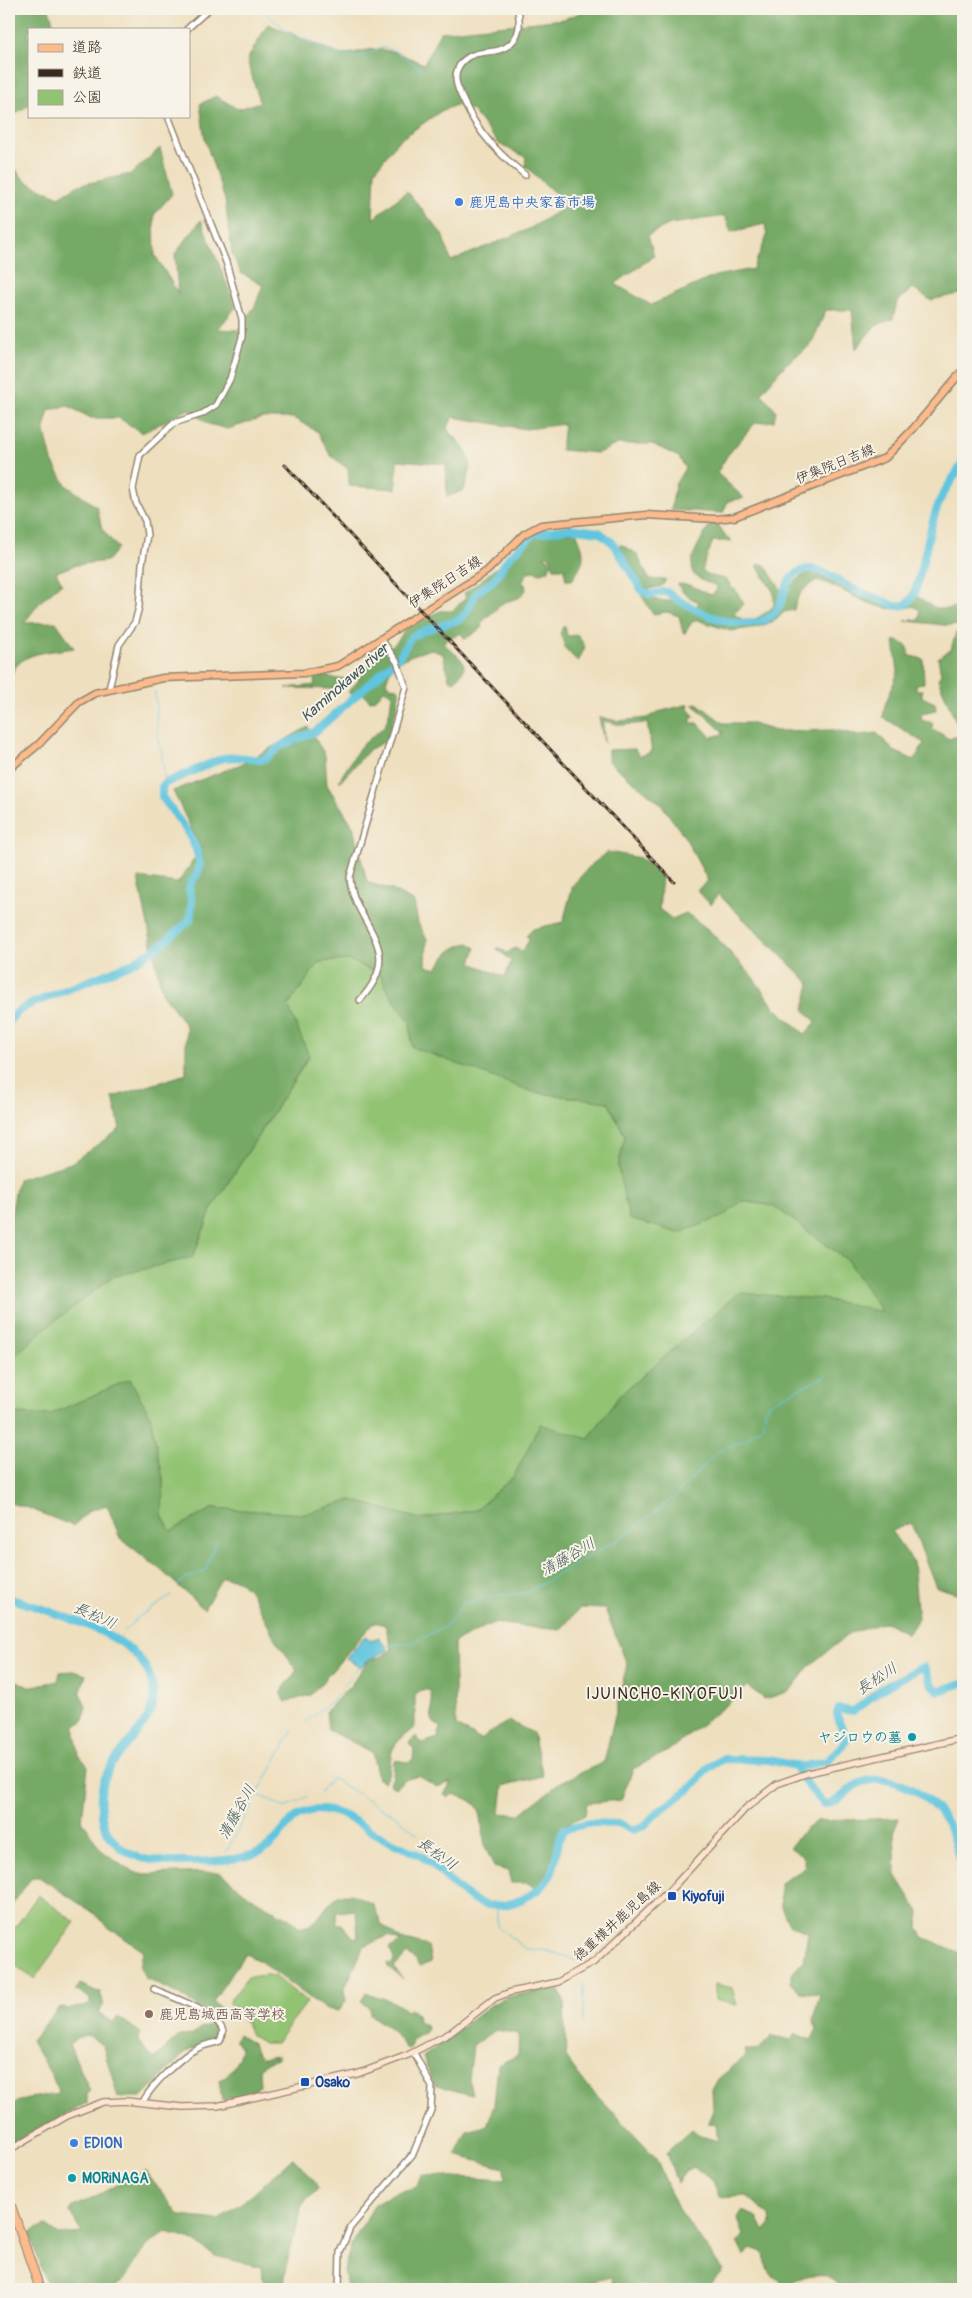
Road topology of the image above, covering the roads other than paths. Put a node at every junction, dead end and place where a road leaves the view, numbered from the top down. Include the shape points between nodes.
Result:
1 (209, 9) edge
2 (518, 9) edge
3 (188, 28) edge
4 (169, 118) edge
5 (525, 175) dead end
6 (963, 370) edge
7 (382, 639) junction
8 (109, 690) junction
9 (9, 770) edge
10 (360, 1000) dead end
11 (963, 1738) edge
12 (154, 1989) dead end
13 (414, 2052) junction
14 (143, 2102) junction
15 (9, 2150) edge
16 (9, 2200) edge
17 (9, 2212) edge
18 (24, 2238) junction
19 (40, 2289) edge
20 (339, 2289) edge

1 - 3 street
2 - 5 street via 519,32 509,46 468,56 458,67 455,80 481,134
4 - 8 street via 226,262 242,320 242,337 230,378 216,405 202,414 174,423 140,455 133,489 147,535 139,607 134,622 119,644
6 - 7 main road, 伊集院日吉線 via 885,458 734,517 646,515 542,525 520,537 487,571
7 - 8 main road, 伊集院日吉線 via 351,660 325,670 163,678
7 - 10 street via 405,679 404,698 350,877 351,891 375,935 378,955 379,968 373,986
8 - 9 main road, 伊集院日吉線 via 79,702
11 - 13 main road, 徳重横井鹿児島線 via 808,1773 777,1784 757,1798 674,1886 594,1962 558,1982 495,1998 450,2033
12 - 14 street via 193,2006 220,2024 223,2032 220,2040 187,2055
13 - 14 main road, 徳重横井鹿児島線 via 356,2074 217,2106 182,2108
13 - 20 street via 432,2087 431,2110 413,2154 350,2228 340,2252
14 - 15 main road, 徳重横井鹿児島線 via 95,2104 67,2116
16 - 18 highway
17 - 18 highway
18 - 19 highway

